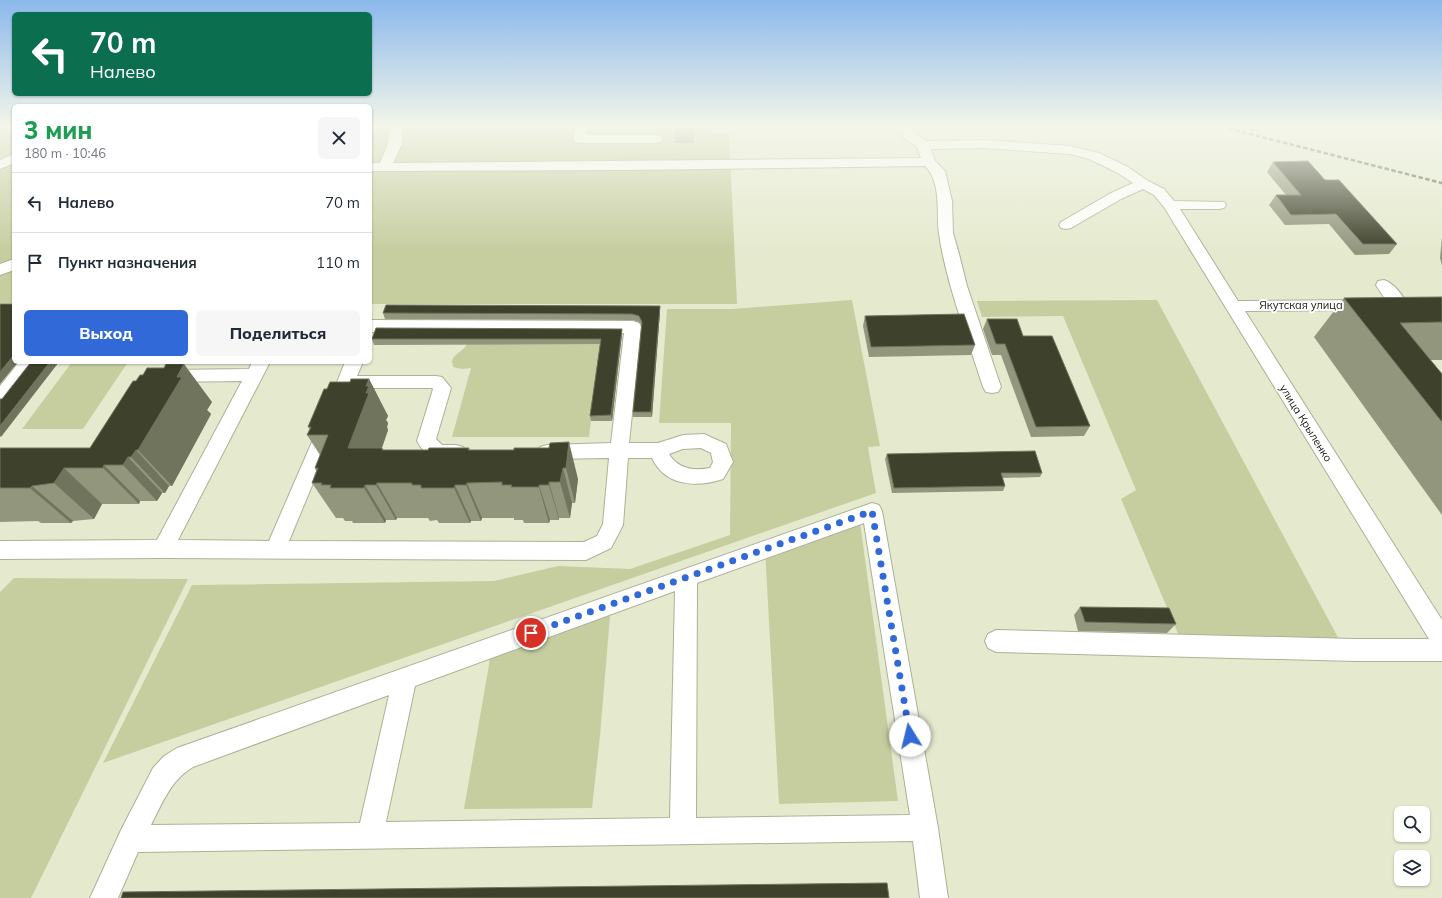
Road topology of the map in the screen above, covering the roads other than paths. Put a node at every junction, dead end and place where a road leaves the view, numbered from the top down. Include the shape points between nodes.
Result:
1 (372, 167) edge
2 (385, 167) joint
3 (410, 167) edge
4 (934, 167) edge
5 (1117, 167) edge
6 (1143, 184) junction
7 (1170, 205) junction
8 (1219, 205) dead end
9 (1066, 225) dead end
10 (0, 260) edge
11 (12, 262) edge
12 (12, 263) edge
13 (0, 270) edge
14 (1384, 285) dead end
15 (1233, 306) junction
16 (372, 326) edge
17 (27, 364) edge
18 (353, 364) edge
19 (258, 368) edge
20 (346, 382) junction
21 (992, 387) dead end
22 (159, 389) edge
23 (0, 398) edge
24 (658, 450) dead end
25 (477, 452) edge
26 (532, 452) edge
27 (619, 452) junction
28 (163, 549) junction
29 (0, 550) edge
30 (275, 550) junction
31 (686, 577) junction
32 (1442, 640) edge
33 (996, 641) dead end
34 (1442, 650) edge
35 (405, 678) junction
36 (925, 828) junction
37 (683, 832) junction
38 (370, 836) junction
39 (130, 839) junction
40 (104, 898) edge
41 (934, 898) edge

1 - 2 street
2 - 3 street
4 - 21 street via 938,171 945,201 946,233 951,254
5 - 6 street, улица Крыленко
6 - 7 street, улица Крыленко via 1159,192
6 - 9 street via 1116,196
7 - 8 street
7 - 15 street, улица Крыленко
10 - 11 street
12 - 13 street
14 - 15 street, Якутская улица via 1407,305
15 - 32 street, улица Крыленко
16 - 27 street via 633,327
17 - 23 street
18 - 20 street
19 - 22 street via 167,375
19 - 28 street
20 - 25 street via 436,382 442,388 426,441 437,452
20 - 30 street
24 - 27 street
26 - 27 street
27 - 30 street via 613,525 604,542 586,551
28 - 29 street
28 - 30 street
31 - 35 street
31 - 36 street via 872,511
31 - 37 street
33 - 34 street
35 - 38 street
35 - 39 street via 186,757 173,765 162,777
36 - 37 street
36 - 41 street
37 - 38 street
38 - 39 street
39 - 40 street

